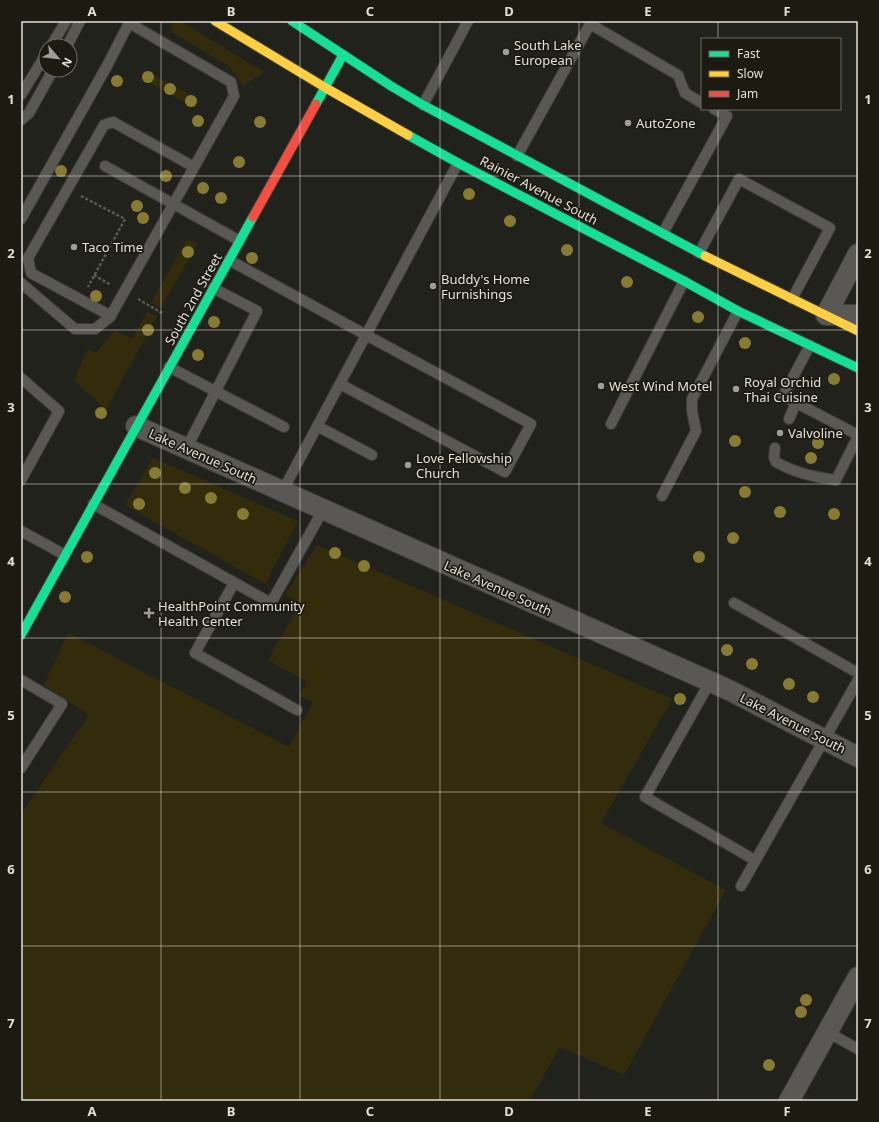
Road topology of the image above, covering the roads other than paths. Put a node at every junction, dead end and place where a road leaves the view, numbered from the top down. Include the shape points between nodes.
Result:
1 (66, 21) edge
2 (80, 21) edge
3 (215, 21) edge
4 (468, 21) edge
5 (129, 22) edge
6 (297, 22) edge
7 (56, 38) edge
8 (71, 38) edge
9 (343, 55) junction
10 (38, 67) edge
11 (49, 78) edge
12 (326, 88) junction
13 (21, 95) edge
14 (701, 102) edge
15 (423, 105) junction
16 (716, 110) edge
17 (21, 120) edge
18 (517, 156) junction
19 (458, 163) junction
20 (105, 166) dead end
21 (194, 167) junction
22 (174, 205) junction
23 (21, 219) edge
24 (663, 233) junction
25 (240, 241) junction
26 (699, 252) junction
27 (858, 254) edge
28 (229, 260) junction
29 (684, 281) junction
30 (21, 284) edge
31 (213, 288) junction
32 (792, 299) junction
33 (738, 311) junction
34 (826, 315) junction
35 (858, 315) edge
36 (111, 316) junction
37 (858, 331) edge
38 (366, 335) junction
39 (810, 345) junction
40 (169, 367) junction
41 (858, 368) edge
42 (21, 378) edge
43 (340, 384) junction
44 (216, 391) junction
45 (796, 403) junction
46 (789, 419) dead end
47 (611, 424) dead end
48 (136, 426) junction
49 (317, 426) junction
50 (284, 427) dead end
51 (858, 435) edge
52 (775, 448) dead end
53 (186, 449) junction
54 (372, 455) dead end
55 (21, 480) edge
56 (282, 492) junction
57 (662, 496) dead end
58 (93, 504) junction
59 (323, 510) junction
60 (21, 531) edge
61 (65, 555) junction
62 (234, 583) junction
63 (734, 603) dead end
64 (25, 609) dead end
65 (21, 635) edge
66 (858, 673) edge
67 (21, 680) edge
68 (858, 680) edge
69 (710, 682) junction
70 (297, 710) dead end
71 (824, 739) junction
72 (858, 757) edge
73 (21, 768) edge
74 (755, 860) junction
75 (741, 886) dead end
76 (858, 977) edge
77 (827, 1032) junction
78 (858, 1050) edge
79 (789, 1101) edge

1 - 7 lane
2 - 8 lane
3 - 12 main road, Rainier Avenue South
4 - 15 lane
5 - 21 lane via 230,82 234,96
5 - 23 lane
6 - 9 main road, Rainier Avenue South
9 - 12 main road, South 2nd Street
9 - 15 main road, Rainier Avenue South
10 - 13 lane
11 - 17 lane via 29,113
12 - 19 main road, Rainier Avenue South
12 - 25 main road, South 2nd Street
14 - 18 lane via 685,93 678,75 590,24
15 - 18 main road, Rainier Avenue South
16 - 24 lane via 727,116
18 - 24 main road, Rainier Avenue South
19 - 29 main road, Rainier Avenue South
19 - 38 lane
20 - 22 lane
21 - 22 lane
21 - 36 lane via 113,122 104,125 28,258 31,273
22 - 25 lane
22 - 36 lane
24 - 26 main road, Rainier Avenue South
25 - 28 main road, South 2nd Street
26 - 32 main road, Rainier Avenue South
26 - 32 lane via 739,179 830,228
27 - 34 street
28 - 31 main road, South 2nd Street
28 - 38 lane
29 - 33 main road, Rainier Avenue South
29 - 47 lane
30 - 36 lane via 75,329 95,329
31 - 40 main road, South 2nd Street
31 - 44 lane via 257,311
32 - 34 main road, Rainier Avenue South
33 - 39 main road, Rainier Avenue South
33 - 57 lane via 692,399 696,431
34 - 35 street
34 - 37 main road, Rainier Avenue South
38 - 43 lane
38 - 43 lane via 531,424 505,472
39 - 41 main road, Rainier Avenue South
39 - 45 lane via 783,396
40 - 44 lane
40 - 48 main road, South 2nd Street
42 - 55 lane via 59,411
43 - 49 lane
44 - 50 lane
44 - 53 lane
45 - 46 lane
45 - 51 lane
48 - 53 street, Lake Avenue South
48 - 58 main road, South 2nd Street
49 - 54 lane
49 - 56 lane
51 - 52 lane via 836,480 789,470 776,462
53 - 56 street, Lake Avenue South
56 - 59 street, Lake Avenue South
58 - 61 main road, South 2nd Street
58 - 62 lane
59 - 62 lane via 271,603
59 - 69 street, Lake Avenue South
60 - 61 lane
61 - 64 main road, South 2nd Street
61 - 65 main road, South 2nd Street
62 - 70 lane via 195,653
63 - 66 lane
67 - 73 lane via 62,704
68 - 71 lane
69 - 71 street, Lake Avenue South
69 - 74 lane via 645,797
71 - 72 street, Lake Avenue South
71 - 74 lane
74 - 75 lane
76 - 77 street
77 - 78 lane
77 - 79 street

